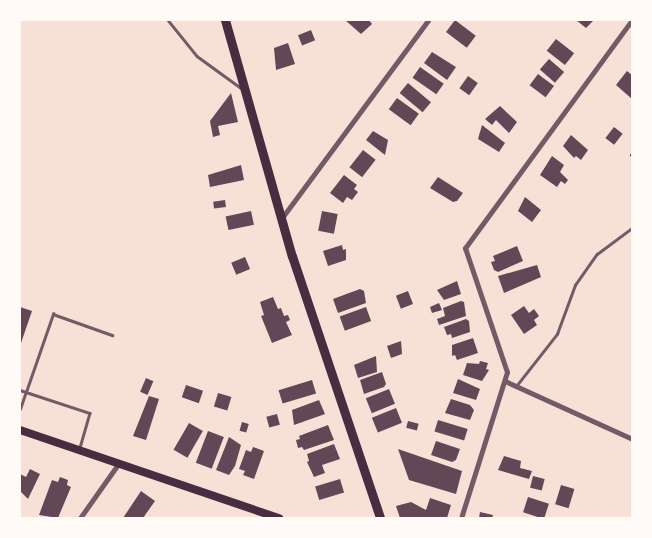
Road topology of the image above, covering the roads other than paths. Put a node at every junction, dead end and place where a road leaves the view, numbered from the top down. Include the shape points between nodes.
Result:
1 (168, 20) edge
2 (225, 20) edge
3 (428, 20) edge
4 (632, 20) edge
5 (245, 90) junction
6 (280, 219) junction
7 (632, 228) edge
8 (112, 334) dead end
9 (505, 381) junction
10 (516, 386) junction
11 (20, 390) edge
12 (26, 392) junction
13 (20, 409) edge
14 (20, 430) edge
15 (632, 439) edge
16 (80, 450) junction
17 (119, 463) junction
18 (80, 518) edge
19 (279, 518) edge
20 (380, 518) edge
21 (461, 518) edge

1 - 5 lane via 212,70
2 - 5 main road
3 - 6 street
4 - 9 street via 465,248 506,364
5 - 6 main road
6 - 20 main road
7 - 10 lane via 597,254 574,285 557,334
8 - 12 lane via 53,314
9 - 10 street
9 - 21 street
10 - 15 street
11 - 12 lane
12 - 13 lane
12 - 16 lane via 90,413
14 - 16 main road
16 - 17 main road
17 - 18 street
17 - 19 main road

